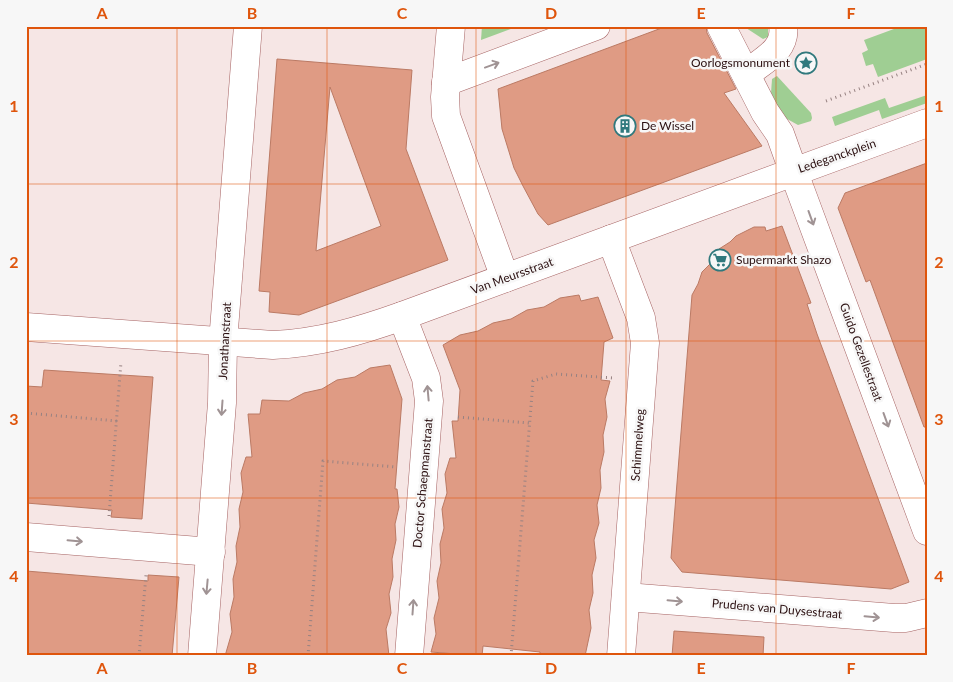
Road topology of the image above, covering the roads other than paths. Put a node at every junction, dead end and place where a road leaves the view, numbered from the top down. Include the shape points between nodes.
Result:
1 (248, 26) edge
2 (451, 26) edge
3 (596, 26) edge
4 (721, 26) edge
5 (783, 26) edge
6 (746, 74) junction
7 (446, 82) junction
8 (927, 124) edge
9 (794, 172) junction
10 (611, 239) junction
11 (505, 278) junction
12 (402, 316) junction
13 (26, 327) edge
14 (223, 342) junction
15 (927, 530) edge
16 (26, 537) edge
17 (210, 552) junction
18 (626, 597) junction
19 (927, 613) edge
20 (421, 655) edge
21 (202, 656) edge
22 (621, 656) edge

1 - 14 street, Jonathanstraat
2 - 7 street
7 -> 3 street
4 - 6 street, Ledeganckplein
5 - 6 street via 784,36 779,47
6 - 9 street, Ledeganckplein via 780,134
7 - 11 street via 447,122
8 - 9 street, Ledeganckplein
9 - 10 street, Van Meursstraat
9 -> 15 street, Guido Gezellestraat
10 - 11 street, Van Meursstraat
10 - 18 street, Schimmelweg via 641,318 645,343
11 - 12 street, Van Meursstraat
12 - 14 street, Van Meursstraat via 308,343
20 -> 12 street, Doctor Schaepmanstraat via 429,401 426,378
13 - 14 street, Van Meursstraat
14 -> 17 street, Jonathanstraat via 222,403
16 -> 17 street
17 -> 21 street, Jonathanstraat
18 -> 19 street, Prudens van Duysestraat via 894,618
18 - 22 street, Schimmelweg

